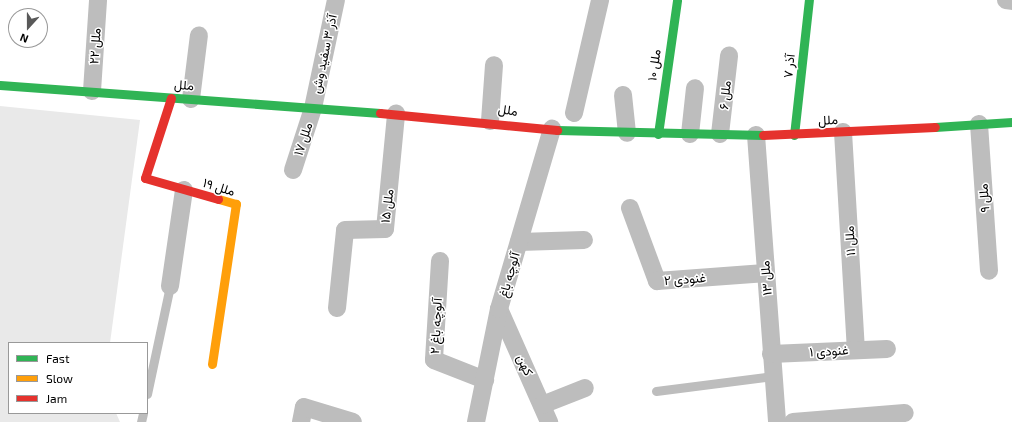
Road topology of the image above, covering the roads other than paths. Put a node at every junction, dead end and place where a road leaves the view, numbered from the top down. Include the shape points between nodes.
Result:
1 (98, 0) edge
2 (336, 0) edge
3 (600, 0) edge
4 (677, 0) edge
5 (809, 0) edge
6 (1006, 0) edge
7 (1012, 1) edge
8 (198, 35) dead end
9 (729, 56) dead end
10 (494, 65) dead end
11 (0, 85) edge
12 (695, 88) dead end
13 (92, 92) junction
14 (623, 95) dead end
15 (171, 98) junction
16 (191, 99) junction
17 (313, 108) junction
18 (574, 113) dead end
19 (396, 114) junction
20 (490, 121) junction
21 (1012, 122) edge
22 (980, 124) junction
23 (552, 129) junction
24 (843, 132) junction
25 (627, 133) junction
26 (658, 134) junction
27 (690, 134) junction
28 (720, 134) junction
29 (756, 135) junction
30 (794, 135) junction
31 (293, 170) dead end
32 (184, 190) junction
33 (630, 208) dead end
34 (584, 240) dead end
35 (519, 242) junction
36 (440, 262) dead end
37 (989, 271) dead end
38 (766, 273) junction
39 (170, 286) joint
40 (337, 308) dead end
41 (500, 309) junction
42 (887, 348) dead end
43 (856, 350) junction
44 (772, 354) junction
45 (212, 364) dead end
46 (773, 376) junction
47 (485, 380) junction
48 (585, 388) dead end
49 (148, 389) edge
50 (656, 391) dead end
51 (542, 405) junction
52 (904, 413) dead end
53 (301, 422) edge
54 (353, 422) edge
55 (476, 422) edge
56 (549, 422) edge
57 (777, 422) edge
58 (793, 422) edge

1 - 13 street, ۲۲ ملل
2 - 17 street, آذر ۳ سفید وش
3 - 18 street
4 - 26 street, ۱۰ ملل
5 - 30 street, آذر ۷
6 - 7 street
8 - 16 street
9 - 28 street, ۶ ملل
10 - 20 street
11 - 13 street, ملل
12 - 27 street
13 - 15 street, ملل
14 - 25 street
15 - 16 street, ملل
15 - 32 street, ملل ۱۹ via 145,178
16 - 17 street, ملل
17 - 19 street, ملل
17 - 31 street, ملل ۱۷
19 - 20 street, ملل
19 - 40 street, ملل ۱۵ via 385,229 345,230
20 - 23 street, ملل
21 - 22 street, ملل
22 - 24 street, ملل
22 - 37 street, ملل ۹
23 - 25 street, ملل
23 - 35 street, آلوچه باغ
24 - 30 street, ملل
24 - 43 street, ۱۱ ملل
25 - 26 street, ملل
26 - 27 street, ملل
27 - 28 street, ملل
28 - 29 street, ملل
29 - 30 street, ملل
29 - 38 street, ملل ۱۳
32 - 39 street
32 - 45 street, ملل ۱۹ via 236,204
33 - 38 street, ۲ غنودی via 657,281
34 - 35 street
35 - 41 street, آلوچه باغ
36 - 47 street, ۲ آلوچه باغ via 434,360
38 - 44 street, ملل ۱۳
39 - 49 lane
41 - 47 street, آلوچه باغ
41 - 51 street, کهن
42 - 43 street, ۱ غنودی
43 - 44 street, ۱ غنودی
44 - 46 street, ملل ۱۳
46 - 50 lane
46 - 57 street, ملل ۱۳
47 - 55 street, آلوچه باغ
48 - 51 street
51 - 56 street, کهن
52 - 58 street
53 - 54 street via 304,407

